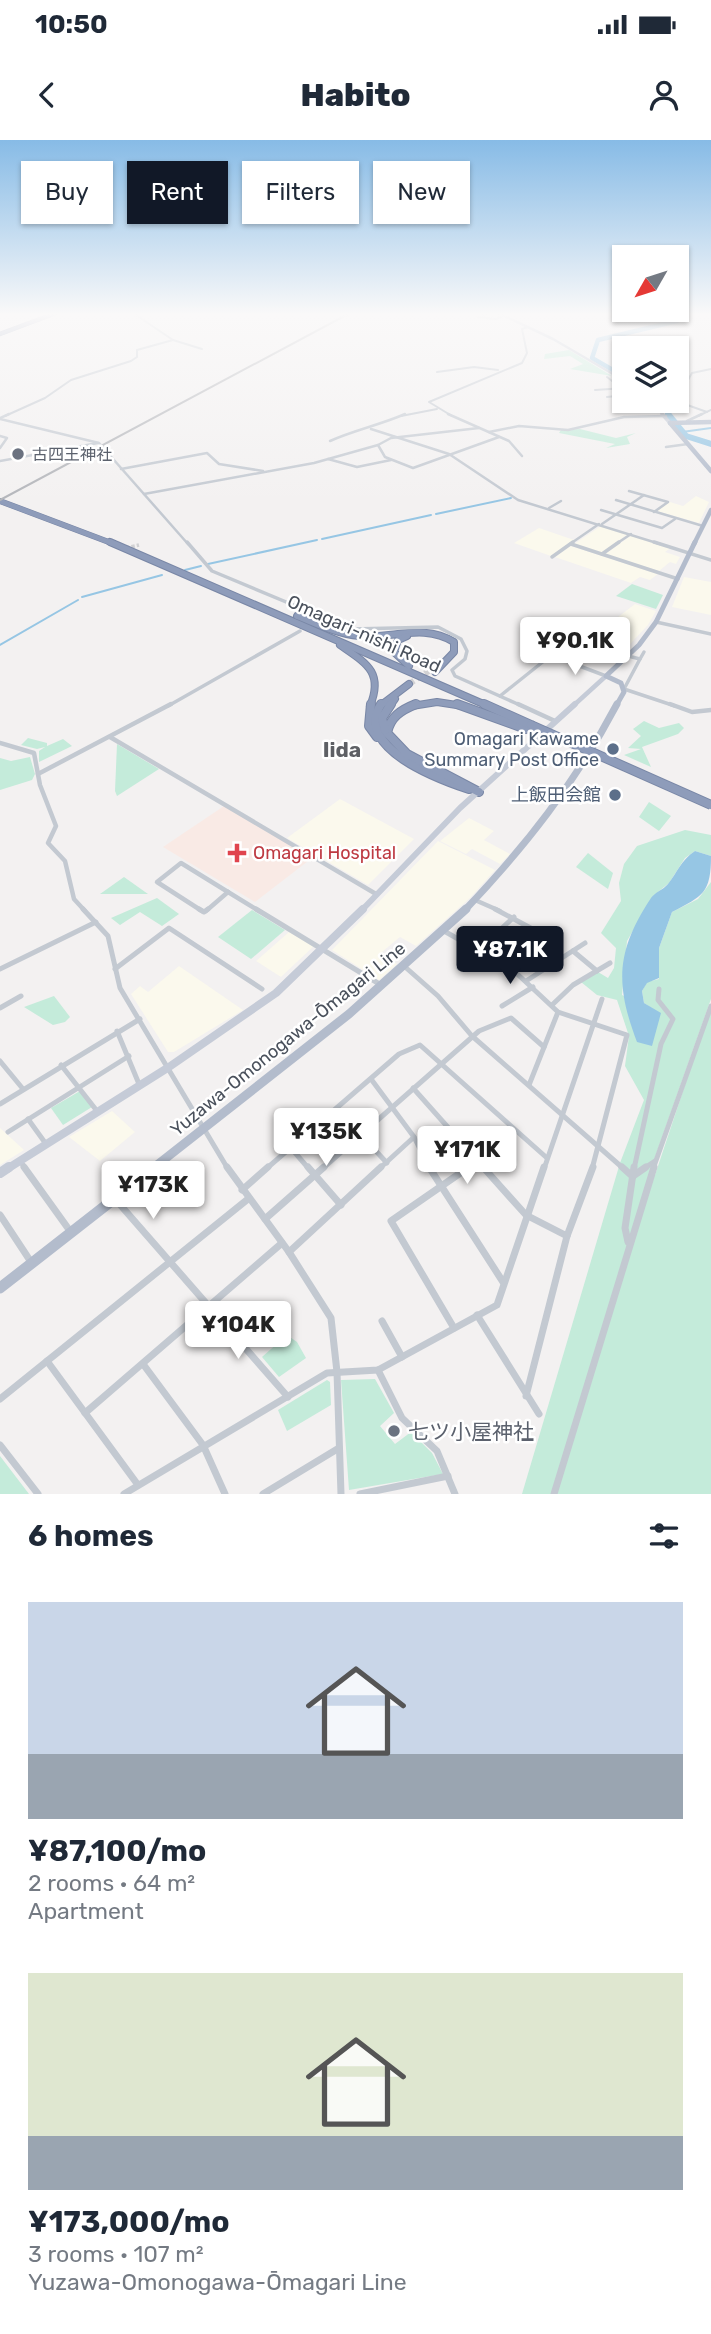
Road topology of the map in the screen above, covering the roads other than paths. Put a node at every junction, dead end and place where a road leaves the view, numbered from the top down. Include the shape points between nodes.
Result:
1 (83, 376) edge
2 (485, 376) edge
3 (607, 377) dead end
4 (612, 381) edge
5 (601, 386) dead end
6 (606, 389) junction
7 (612, 389) edge
8 (595, 390) dead end
9 (612, 396) edge
10 (607, 397) dead end
11 (689, 406) edge
12 (437, 410) junction
13 (709, 411) edge
14 (663, 413) edge
15 (666, 416) junction
16 (0, 419) edge
17 (671, 422) junction
18 (687, 422) junction
19 (711, 422) edge
20 (478, 428) junction
21 (371, 429) junction
22 (488, 432) junction
23 (0, 436) edge
24 (396, 437) junction
25 (500, 437) junction
26 (330, 441) dead end
27 (99, 443) junction
28 (689, 444) junction
29 (378, 445) junction
30 (666, 447) dead end
31 (0, 448) edge
32 (451, 455) junction
33 (522, 456) dead end
34 (327, 459) junction
35 (392, 460) junction
36 (0, 461) edge
37 (121, 469) junction
38 (267, 471) junction
39 (711, 471) edge
40 (629, 491) dead end
41 (143, 495) junction
42 (644, 495) junction
43 (616, 500) dead end
44 (0, 501) edge
45 (561, 501) dead end
46 (630, 505) junction
47 (548, 509) junction
48 (601, 510) dead end
49 (711, 510) edge
50 (654, 512) junction
51 (616, 514) junction
52 (676, 518) junction
53 (600, 524) junction
54 (703, 526) junction
55 (631, 534) junction
56 (571, 544) junction
57 (691, 552) junction
58 (601, 554) junction
59 (552, 557) dead end
60 (711, 560) edge
61 (174, 568) junction
62 (678, 579) junction
63 (325, 618) junction
64 (533, 621) dead end
65 (656, 622) junction
66 (316, 625) junction
67 (300, 631) dead end
68 (711, 634) edge
69 (645, 652) dead end
70 (553, 656) junction
71 (627, 656) junction
72 (640, 659) junction
73 (606, 676) junction
74 (624, 689) junction
75 (500, 696) junction
76 (711, 710) edge
77 (555, 721) junction
78 (529, 727) junction
79 (387, 733) junction
80 (110, 737) junction
81 (0, 743) edge
82 (386, 746) junction
83 (38, 774) junction
84 (479, 792) junction
85 (711, 805) edge
86 (228, 892) junction
87 (376, 894) junction
88 (475, 900) junction
89 (513, 917) junction
90 (96, 922) junction
91 (444, 930) junction
92 (585, 943) dead end
93 (324, 949) junction
94 (478, 950) junction
95 (573, 951) junction
96 (610, 963) dead end
97 (505, 965) junction
98 (404, 967) junction
99 (458, 968) dead end
100 (0, 969) edge
101 (114, 969) junction
102 (597, 971) junction
103 (526, 981) junction
104 (382, 986) junction
105 (533, 987) junction
106 (262, 989) dead end
107 (659, 989) dead end
108 (21, 996) dead end
109 (602, 999) dead end
110 (552, 1005) junction
111 (502, 1006) dead end
112 (711, 1006) edge
113 (0, 1008) edge
114 (558, 1012) junction
115 (140, 1020) junction
116 (592, 1022) junction
117 (117, 1031) junction
118 (472, 1036) junction
119 (544, 1046) junction
120 (129, 1056) junction
121 (0, 1061) edge
122 (440, 1063) junction
123 (61, 1065) junction
124 (169, 1067) junction
125 (371, 1079) junction
126 (139, 1084) junction
127 (529, 1086) junction
128 (80, 1087) junction
129 (413, 1088) junction
130 (23, 1089) junction
131 (0, 1104) edge
132 (391, 1107) junction
133 (337, 1109) junction
134 (97, 1111) junction
135 (561, 1114) junction
136 (28, 1119) junction
137 (204, 1129) junction
138 (8, 1132) dead end
139 (362, 1134) junction
140 (414, 1137) junction
141 (46, 1143) junction
142 (600, 1147) junction
143 (291, 1148) junction
144 (547, 1158) junction
145 (19, 1161) junction
146 (478, 1161) junction
147 (656, 1161) junction
148 (387, 1163) junction
149 (0, 1173) edge
150 (315, 1175) junction
151 (632, 1176) junction
152 (440, 1188) junction
153 (242, 1190) junction
154 (115, 1199) junction
155 (248, 1199) junction
156 (341, 1205) junction
157 (0, 1215) edge
158 (526, 1215) junction
159 (265, 1219) junction
160 (72, 1232) junction
161 (567, 1236) junction
162 (282, 1243) junction
163 (629, 1245) junction
164 (289, 1252) junction
165 (170, 1261) junction
166 (32, 1263) junction
167 (504, 1283) junction
168 (0, 1288) edge
169 (209, 1307) junction
170 (477, 1315) junction
171 (382, 1321) dead end
172 (454, 1328) junction
173 (402, 1357) junction
174 (47, 1361) junction
175 (143, 1364) junction
176 (378, 1370) junction
177 (337, 1372) junction
178 (526, 1396) junction
179 (288, 1397) junction
180 (0, 1399) edge
181 (85, 1413) junction
182 (539, 1414) dead end
183 (0, 1445) edge
184 (203, 1445) junction
185 (339, 1448) junction
186 (448, 1476) junction
187 (138, 1485) junction
188 (38, 1494) edge
189 (124, 1494) edge
190 (225, 1494) edge
191 (262, 1494) edge
192 (341, 1494) edge
193 (360, 1494) edge
194 (456, 1494) edge
195 (554, 1494) edge

1 - 16 street
2 - 12 street via 429,402
3 - 4 street
5 - 6 street
6 - 7 street
6 - 8 street
9 - 10 street
11 - 13 street
12 - 20 street
12 - 21 street via 405,414
13 - 18 street
14 - 15 street
15 - 17 street
15 - 22 street via 624,416 568,430 519,426
16 - 27 street
17 - 18 main road
17 - 28 main road
18 - 19 main road
20 - 22 street
20 - 24 street
21 - 24 street
21 - 26 street
22 - 25 street
23 - 31 street via 7,438
24 - 29 street
24 - 32 street
25 - 32 street
25 - 33 street
27 - 36 street
27 - 37 street
28 - 30 street
28 - 39 main road
29 - 34 street
29 - 35 street
32 - 35 street via 413,468
32 - 47 street via 511,497
34 - 35 street via 357,467
34 - 38 street
37 - 38 street via 207,453 219,464
37 - 41 street
38 - 41 street
40 - 42 street
41 - 63 street via 212,571
42 - 46 street
42 - 50 street via 668,502
43 - 46 street
44 - 61 highway, Omagari-nishi Road
45 - 47 street
46 - 50 street
46 - 51 street
47 - 53 street
48 - 51 street
49 - 54 main road
50 - 52 street
51 - 52 street via 662,528
51 - 53 street
52 - 54 street
53 - 55 street
53 - 56 street
54 - 57 main road
55 - 57 street
55 - 58 street
56 - 58 street
56 - 59 street
57 - 60 street
57 - 62 main road
58 - 62 street
61 - 66 highway, Omagari-nishi Road
61 - 78 highway via 342,633 368,637 423,631 442,634 454,642 455,651 433,671 449,653 445,640 423,634 398,640 394,652 405,664
62 - 65 main road
63 - 66 street
63 - 75 street via 360,631 423,625 448,631 461,639 467,651 452,673
64 - 70 street via 573,637
65 - 68 street
65 - 71 main road
66 - 78 highway, Omagari-nishi Road
66 - 82 highway via 373,670 379,687 367,724
67 - 80 street
69 - 72 street
70 - 73 street
70 - 75 street
71 - 72 street
71 - 73 main road
72 - 74 street
73 - 74 main road
73 - 77 street
74 - 76 street via 692,712
74 - 88 main road, Yuzawa-Omonogawa-Ōmagari Line via 571,786
75 - 77 street
77 - 84 street
78 - 79 highway via 470,708 428,702 396,714
78 - 85 highway, bridge
79 - 82 highway via 382,718 388,705 412,684 383,702 376,714 375,727
79 - 84 highway via 407,754
80 - 83 street
80 - 87 street
81 - 83 street via 34,753
82 - 84 highway via 454,785
83 - 90 street via 57,826 48,844 65,861 74,899
84 - 87 street
86 - 86 street via 181,863 157,881 204,912
86 - 93 street
87 - 93 street
88 - 89 street
88 - 91 main road, Yuzawa-Omonogawa-Ōmagari Line
89 - 94 street
89 - 97 street via 540,933
90 - 100 street
90 - 101 street via 111,944
91 - 94 street
91 - 98 main road, Yuzawa-Omonogawa-Ōmagari Line
92 - 95 street
93 - 104 street
93 - 124 street via 267,1001
94 - 97 street
94 - 99 street
95 - 102 street
95 - 103 street
96 - 102 street
97 - 103 street
98 - 104 main road, Yuzawa-Omonogawa-Ōmagari Line
98 - 118 street via 438,996
101 - 106 street via 169,928
101 - 115 street
102 - 110 street
103 - 105 street
104 - 137 main road, Yuzawa-Omonogawa-Ōmagari Line
105 - 110 street
105 - 111 street
107 - 151 street via 659,1000 673,1019 661,1044
108 - 113 street
109 - 116 street
110 - 114 street
112 - 147 street
114 - 116 street
114 - 119 street
115 - 117 street
115 - 124 street
116 - 135 street
116 - 142 street via 627,1035
117 - 120 street
117 - 123 street
118 - 119 street via 512,1018
118 - 122 street
118 - 127 street
119 - 127 street
120 - 126 street
120 - 128 street
121 - 130 street
122 - 125 street via 420,1045 399,1054
122 - 129 street
122 - 144 street
123 - 128 street
123 - 130 street
124 - 126 street
124 - 137 street
125 - 132 street
125 - 133 street
126 - 134 street
127 - 135 street
128 - 134 street
128 - 136 street
129 - 132 street
129 - 146 street
130 - 131 street
132 - 139 street
132 - 140 street
133 - 139 street
133 - 143 street
134 - 141 street
135 - 142 street
135 - 144 street
136 - 138 street
136 - 141 street
137 - 153 street
137 - 154 main road, Yuzawa-Omonogawa-Ōmagari Line
139 - 148 street
139 - 150 street
140 - 148 street
140 - 152 street
141 - 145 street
142 - 151 street
142 - 161 street
143 - 150 street
143 - 153 street
144 - 158 street
145 - 149 street
145 - 160 street
146 - 152 street
146 - 158 street
147 - 151 street
147 - 163 street
148 - 156 street
150 - 156 street
150 - 159 street
151 - 163 street via 625,1228
152 - 167 street
152 - 172 street via 391,1221
153 - 155 street
154 - 160 main road, Yuzawa-Omonogawa-Ōmagari Line
154 - 165 street
155 - 159 street
155 - 165 street
156 - 164 street
157 - 166 street
158 - 161 street
158 - 167 street
159 - 162 street
160 - 166 main road, Yuzawa-Omonogawa-Ōmagari Line
161 - 178 street
162 - 164 street
162 - 169 street
163 - 195 street
164 - 177 street via 331,1318
165 - 169 street
165 - 174 street
166 - 168 main road, Yuzawa-Omonogawa-Ōmagari Line
167 - 170 street via 497,1305
169 - 175 street
169 - 179 street
170 - 172 street
170 - 178 street
171 - 173 street
172 - 173 street
173 - 176 street
174 - 180 street
174 - 181 street
175 - 181 street
175 - 184 street
176 - 177 street
176 - 186 street via 402,1418 433,1446
177 - 179 street via 327,1373
177 - 185 street
178 - 182 street
179 - 184 street
181 - 187 street
183 - 188 street
184 - 187 street
184 - 190 street
185 - 191 street
185 - 192 street
186 - 193 street
186 - 194 street
187 - 189 street

